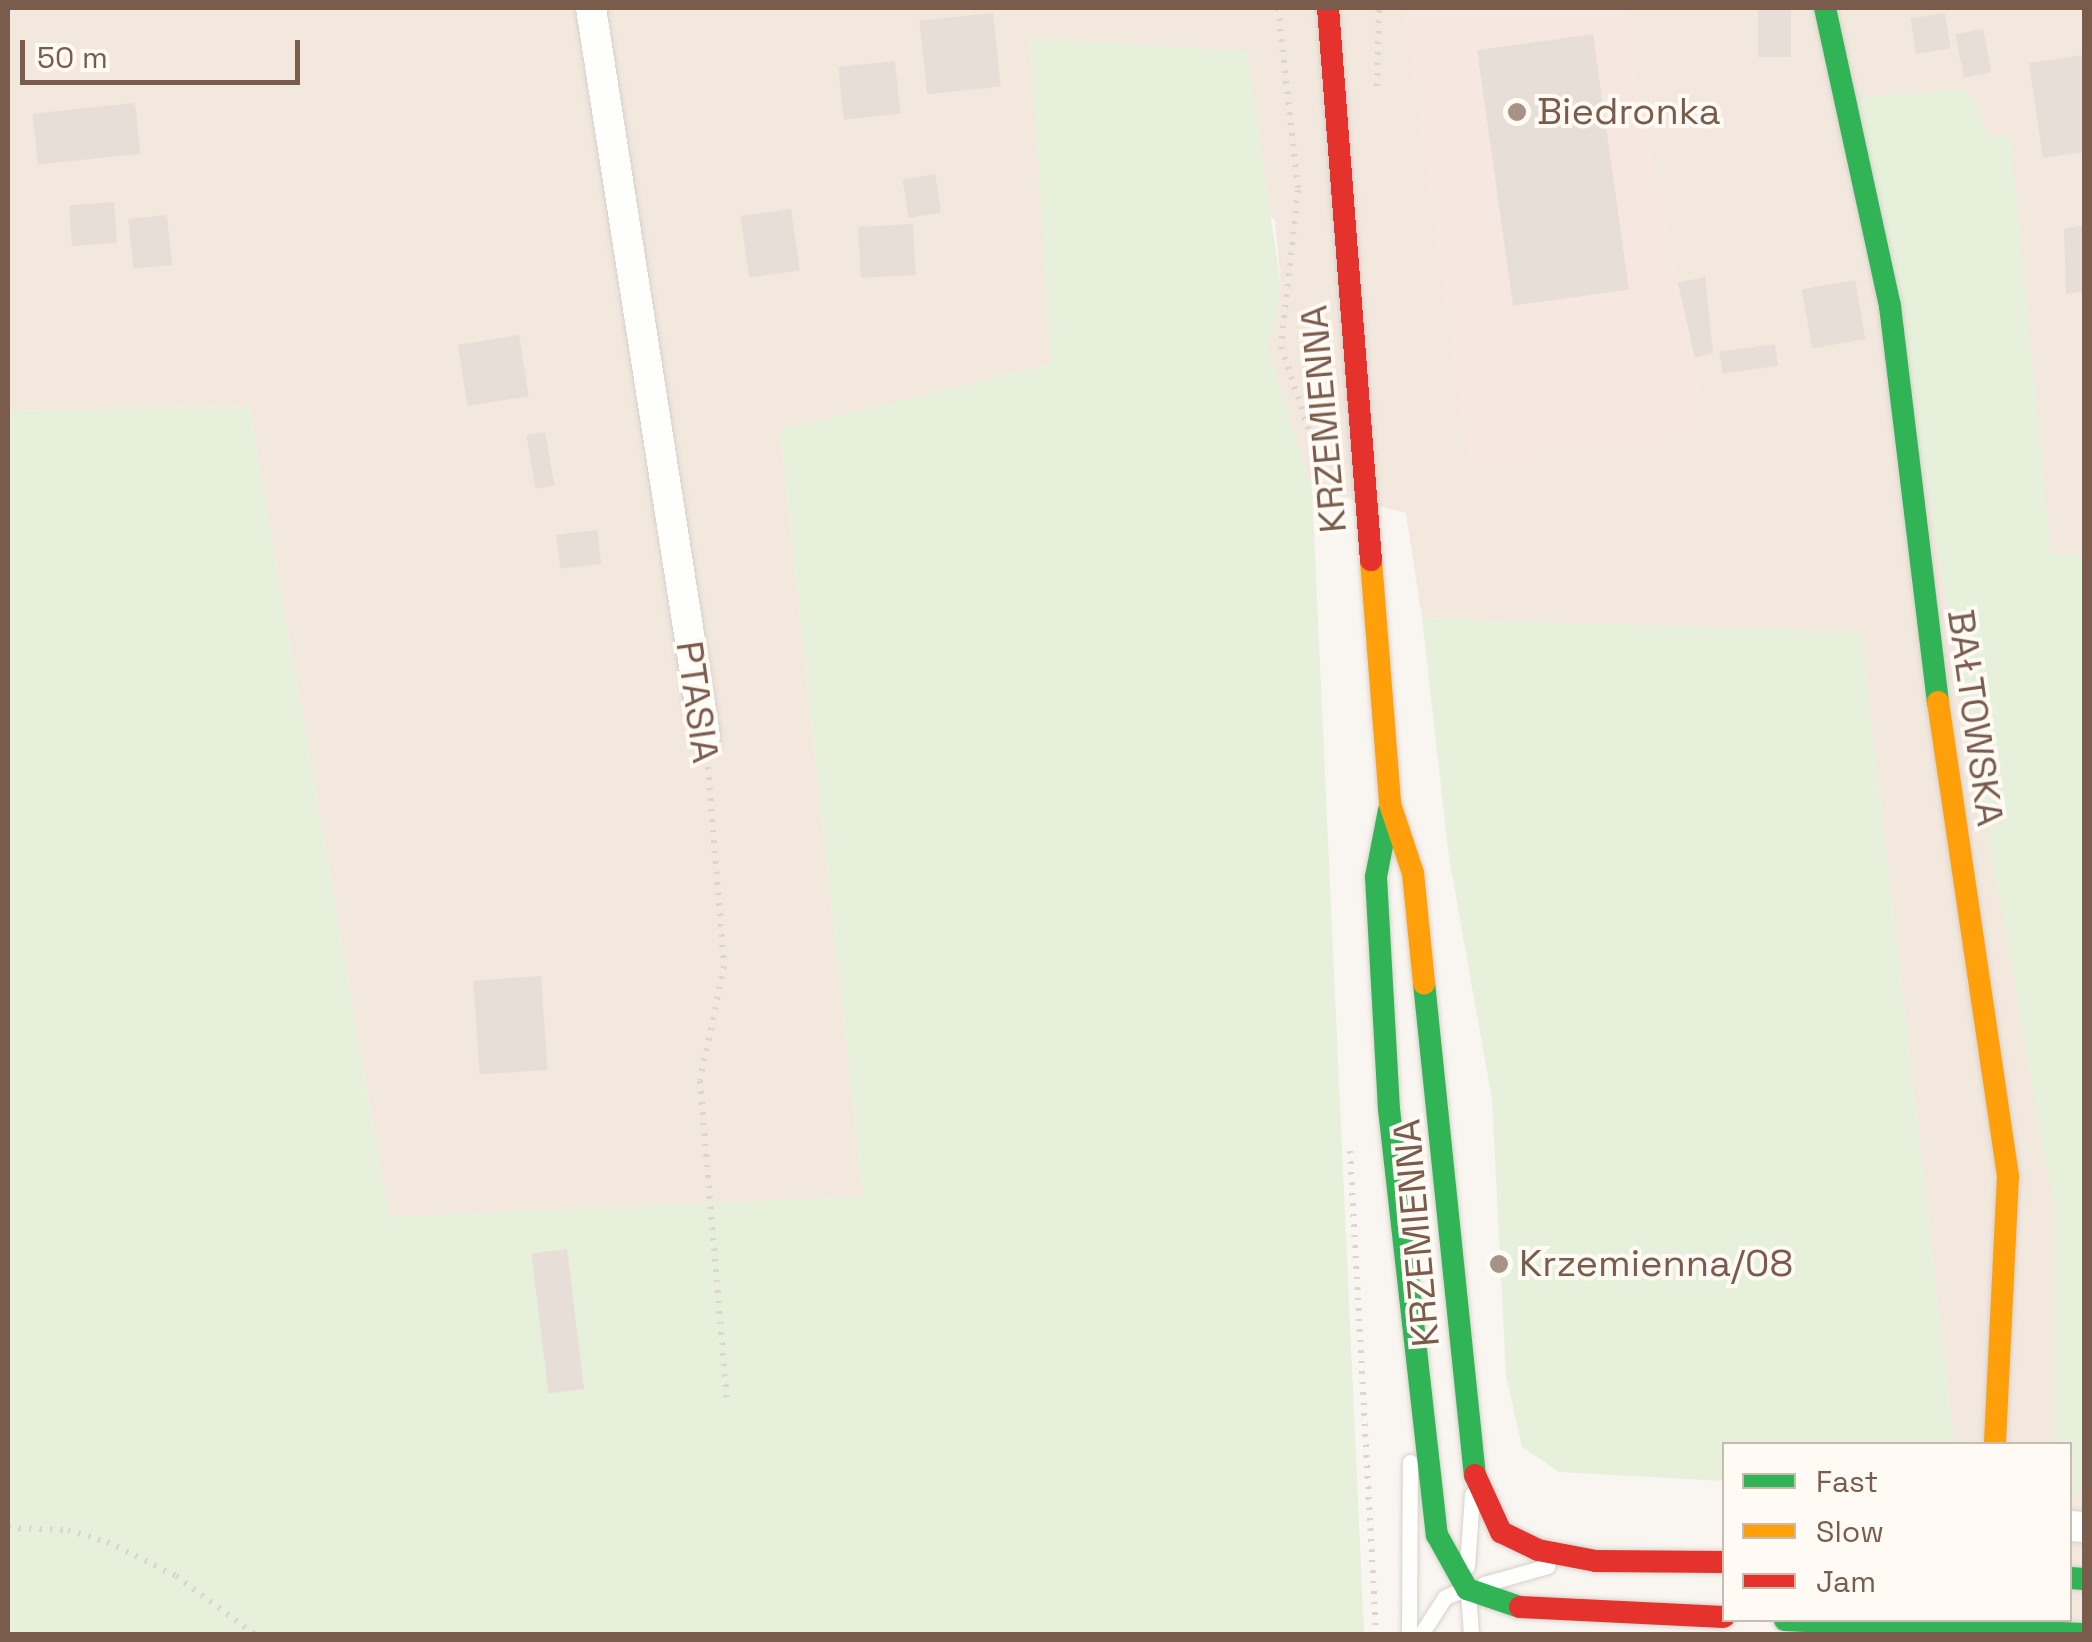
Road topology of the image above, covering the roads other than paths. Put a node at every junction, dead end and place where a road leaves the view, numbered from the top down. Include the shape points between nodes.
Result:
1 (591, 8) edge
2 (1825, 8) edge
3 (1331, 14) edge
4 (705, 736) road end
5 (1390, 804) junction
6 (1411, 1303) junction
7 (1995, 1442) edge
8 (1476, 1480) junction
9 (1586, 1560) junction
10 (1722, 1562) edge
11 (1467, 1589) junction
12 (1559, 1609) junction
13 (1722, 1617) edge
14 (1827, 1622) edge
15 (1536, 1626) dead end
16 (1408, 1634) edge
17 (1421, 1634) edge
18 (1470, 1634) edge
19 (2083, 1634) edge

1 - 4 street, PTASIA
2 - 7 main road, BAŁTOWSKA via 1890,306 1915,463 1916,554 2008,1176
3 - 5 main road, KRZEMIENNA
5 - 6 main road, KRZEMIENNA via 1376,877
5 - 8 main road, KRZEMIENNA via 1413,873
6 - 11 main road, KRZEMIENNA via 1437,1535
6 - 16 lane, KRZEMIENNA
8 - 9 main road, KRZEMIENNA via 1501,1532
8 - 11 lane, KRZEMIENNA
9 - 10 main road, KRZEMIENNA
9 - 11 lane
11 - 12 main road via 1519,1607
11 - 17 lane via 1446,1597
11 - 18 lane, KRZEMIENNA
12 - 13 main road
12 - 15 lane
14 - 19 main road

